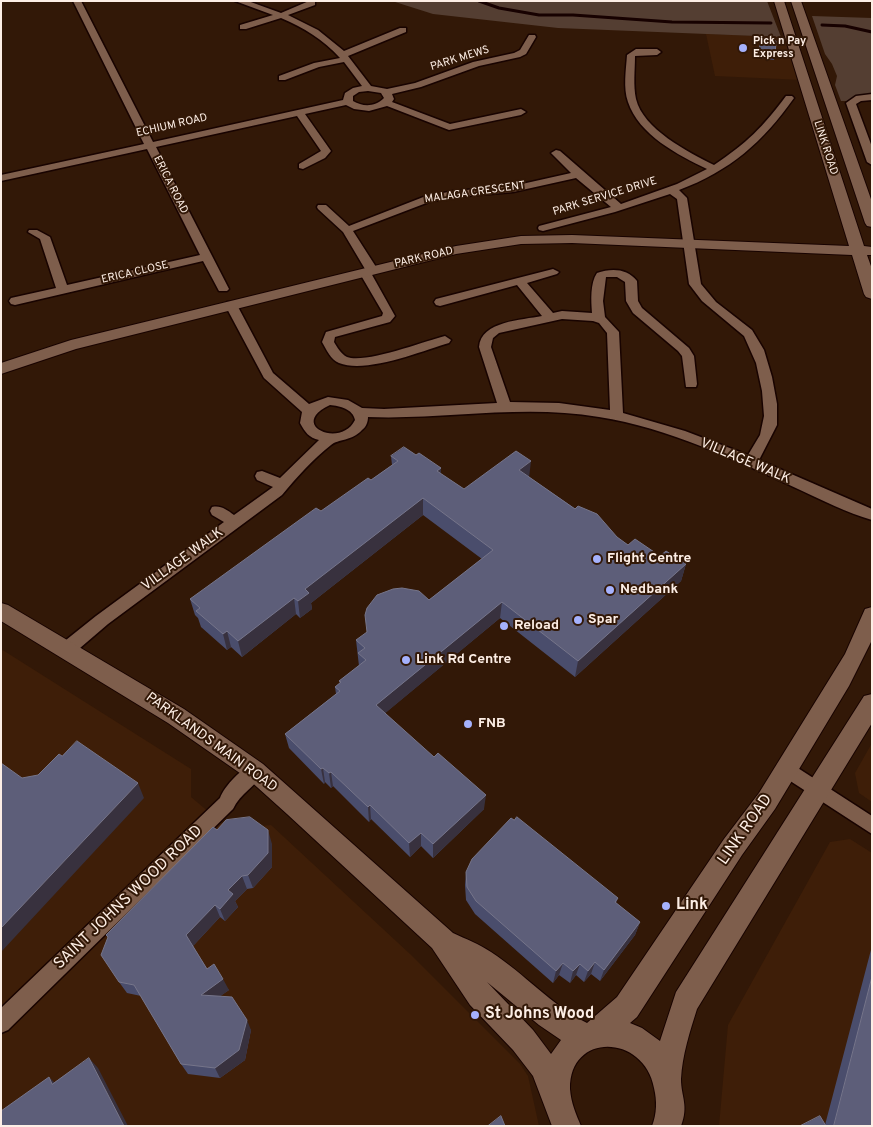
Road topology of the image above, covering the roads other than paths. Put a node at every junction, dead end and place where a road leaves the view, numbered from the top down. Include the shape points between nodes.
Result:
1 (77, 1) edge
2 (239, 1) edge
3 (779, 1) edge
4 (796, 1) edge
5 (312, 3) dead end
6 (282, 15) junction
7 (243, 27) dead end
8 (404, 30) dead end
9 (532, 37) dead end
10 (657, 52) dead end
11 (345, 57) junction
12 (282, 78) dead end
13 (368, 88) junction
14 (386, 92) junction
15 (872, 97) edge
16 (788, 98) dead end
17 (348, 102) junction
18 (387, 103) junction
19 (299, 112) junction
20 (521, 112) dead end
21 (149, 144) junction
22 (556, 153) dead end
23 (872, 162) edge
24 (303, 166) dead end
25 (714, 169) junction
26 (578, 174) junction
27 (1, 178) edge
28 (672, 190) junction
29 (322, 207) dead end
30 (618, 208) junction
31 (872, 224) edge
32 (543, 228) dead end
33 (347, 230) junction
34 (33, 232) dead end
35 (688, 244) junction
36 (865, 251) edge
37 (206, 257) junction
38 (369, 271) junction
39 (553, 272) dead end
40 (520, 282) junction
41 (223, 289) dead end
42 (63, 290) junction
43 (872, 294) edge
44 (15, 301) dead end
45 (440, 302) dead end
46 (231, 305) junction
47 (550, 317) junction
48 (599, 319) junction
49 (444, 340) dead end
50 (1, 369) edge
51 (691, 384) dead end
52 (281, 387) junction
53 (321, 403) junction
54 (505, 406) junction
55 (309, 411) junction
56 (617, 416) junction
57 (359, 418) junction
58 (313, 434) junction
59 (330, 438) junction
60 (750, 462) junction
61 (296, 469) junction
62 (262, 476) dead end
63 (282, 485) junction
64 (217, 511) dead end
65 (872, 514) edge
66 (235, 522) junction
67 (1, 611) edge
68 (872, 615) edge
69 (67, 649) junction
70 (872, 703) edge
71 (786, 769) junction
72 (255, 772) junction
73 (819, 790) junction
74 (872, 826) edge
75 (445, 943) junction
76 (1, 1023) edge
77 (593, 1035) junction
78 (667, 1079) junction
79 (557, 1097) junction
80 (567, 1126) edge
81 (666, 1126) edge

1 - 21 street, ERICA ROAD
2 - 6 street
3 - 36 street, LINK ROAD
4 - 31 street, LINK ROAD
5 - 6 street
6 - 7 street
6 - 11 street via 326,38
8 - 11 street
9 - 14 street, PARK MEWS via 518,55 476,64 418,85
10 - 25 street via 631,55 632,102 651,129 679,150
11 - 12 street
11 - 13 street
13 - 14 street
13 - 17 street via 351,92
14 - 18 street via 389,96
15 - 23 street via 859,98 851,104
16 - 25 street, PARK SERVICE DRIVE via 761,134
17 - 18 street via 356,107 370,108
17 - 19 street, ECHIUM ROAD
18 - 20 street via 449,127
19 - 21 street, ECHIUM ROAD
19 - 24 street via 326,150
21 - 27 street, ECHIUM ROAD
21 - 37 street, ERICA ROAD
22 - 26 street
25 - 28 street, PARK SERVICE DRIVE
26 - 30 street
26 - 33 street, MALAGA CRESCENT via 513,189 426,199
28 - 30 street, PARK SERVICE DRIVE
28 - 35 street via 682,198
29 - 33 street
30 - 32 street, PARK SERVICE DRIVE
33 - 38 street
34 - 42 street via 45,237
35 - 36 street, PARK ROAD
35 - 38 street, PARK ROAD via 572,238 521,240 456,250
35 - 60 street via 695,284 700,294 749,334 759,352 771,408 770,423
36 - 43 street, LINK ROAD
37 - 41 street, ERICA ROAD
37 - 42 street, ERICA CLOSE
38 - 46 street, PARK ROAD
38 - 49 street via 390,314 386,319 330,336 328,342 338,357 354,362 370,360
39 - 40 street
40 - 45 street
40 - 47 street
42 - 44 street, ERICA CLOSE
46 - 50 street, PARK ROAD via 38,355
46 - 52 street via 268,375
47 - 48 street
47 - 54 street via 495,330 486,338 485,347
48 - 51 street via 600,277 604,273 626,276 631,281 632,301 637,310 683,348 688,356
48 - 56 street via 612,332
52 - 53 street
52 - 55 street
53 - 55 street
53 - 57 street via 350,404
54 - 56 street, VILLAGE WALK via 559,407
54 - 57 street, VILLAGE WALK
55 - 58 street via 306,423
56 - 60 street, VILLAGE WALK via 659,426
57 - 59 street via 348,435
58 - 59 street
58 - 61 street, VILLAGE WALK
59 - 61 street, VILLAGE WALK
60 - 65 street, VILLAGE WALK
61 - 63 street, VILLAGE WALK
62 - 63 street
63 - 66 street, VILLAGE WALK
64 - 66 street
66 - 69 street, VILLAGE WALK
67 - 69 street, PARKLANDS MAIN ROAD
68 - 71 street, LINK ROAD via 841,680
69 - 72 street, PARKLANDS MAIN ROAD via 176,716
70 - 73 street
71 - 73 street
71 - 77 street, LINK ROAD via 626,1007
72 - 75 street, PARKLANDS MAIN ROAD
72 - 76 street, SAINT JOHNS WOOD ROAD
73 - 74 street
73 - 78 street via 686,1002 676,1031
75 - 77 street, PARKLANDS MAIN ROAD via 484,962 574,1032
75 - 79 street, PARKLANDS MAIN ROAD via 480,995 544,1066
77 - 78 street via 614,1032 640,1042 661,1064
77 - 79 street, LINK ROAD via 572,1047 562,1061 557,1078
78 - 81 street via 671,1099
79 - 80 street, PARKLANDS MAIN ROAD

